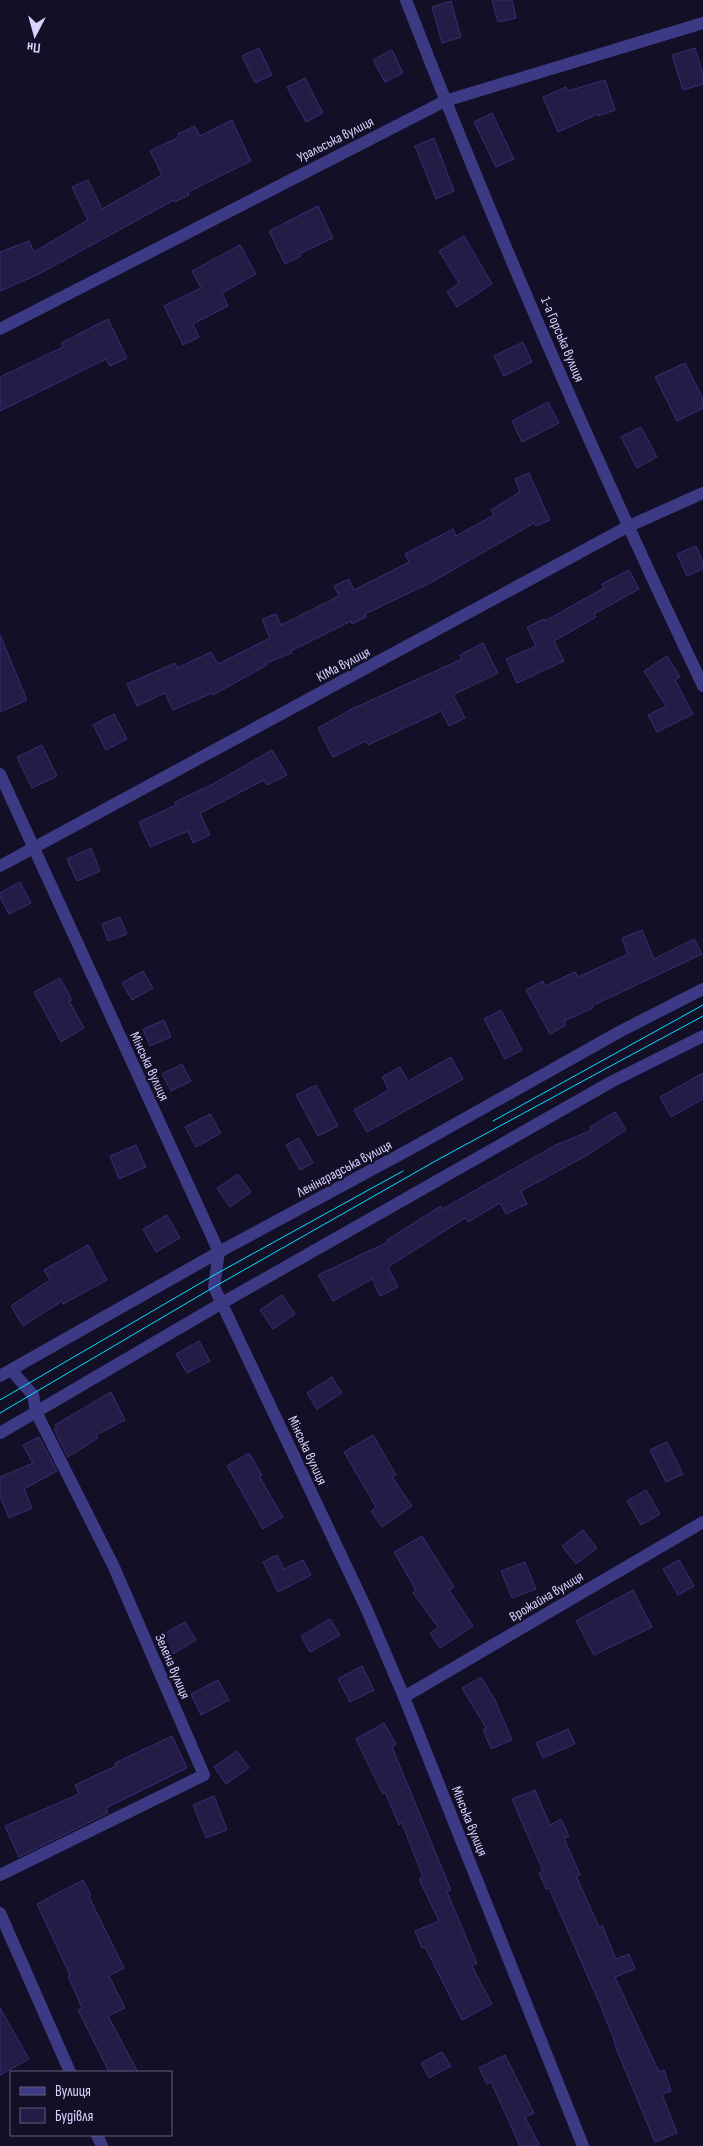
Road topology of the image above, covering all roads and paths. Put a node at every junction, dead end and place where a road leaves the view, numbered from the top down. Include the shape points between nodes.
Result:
1 (406, 0) edge
2 (703, 23) edge
3 (445, 100) junction
4 (0, 329) edge
5 (703, 493) edge
6 (627, 527) junction
7 (703, 686) edge
8 (0, 774) edge
9 (33, 849) junction
10 (0, 866) edge
11 (703, 989) edge
12 (703, 1036) edge
13 (219, 1252) junction
14 (222, 1303) junction
15 (5, 1373) edge
16 (36, 1412) junction
17 (0, 1433) edge
18 (703, 1522) edge
19 (404, 1697) junction
20 (0, 1875) edge
21 (0, 1913) edge
22 (70, 2071) edge
23 (583, 2146) edge

1 - 3 street, 1-а Горська вулиця
2 - 3 street, Уральська вулиця
3 - 4 street, Уральська вулиця
3 - 6 street, 1-а Горська вулиця
5 - 6 street, КІМа вулиця
6 - 7 street, 1-а Горська вулиця
6 - 9 street, КІМа вулиця
8 - 9 street, Мінська вулиця
9 - 10 street, КІМа вулиця
9 - 13 street, Мінська вулиця
11 - 13 street, Ленінградська вулиця
12 - 14 street via 611,1082
13 - 14 street, Мінська вулиця via 214,1286
13 - 15 street, Ленінградська вулиця
14 - 16 street
14 - 19 street, Мінська вулиця via 367,1610
15 - 16 street, Зелена вулиця via 34,1396
16 - 17 street
16 - 20 street, Зелена вулиця via 113,1565 204,1775
18 - 19 street, Врожайна вулиця
19 - 23 street, Мінська вулиця
21 - 22 street

